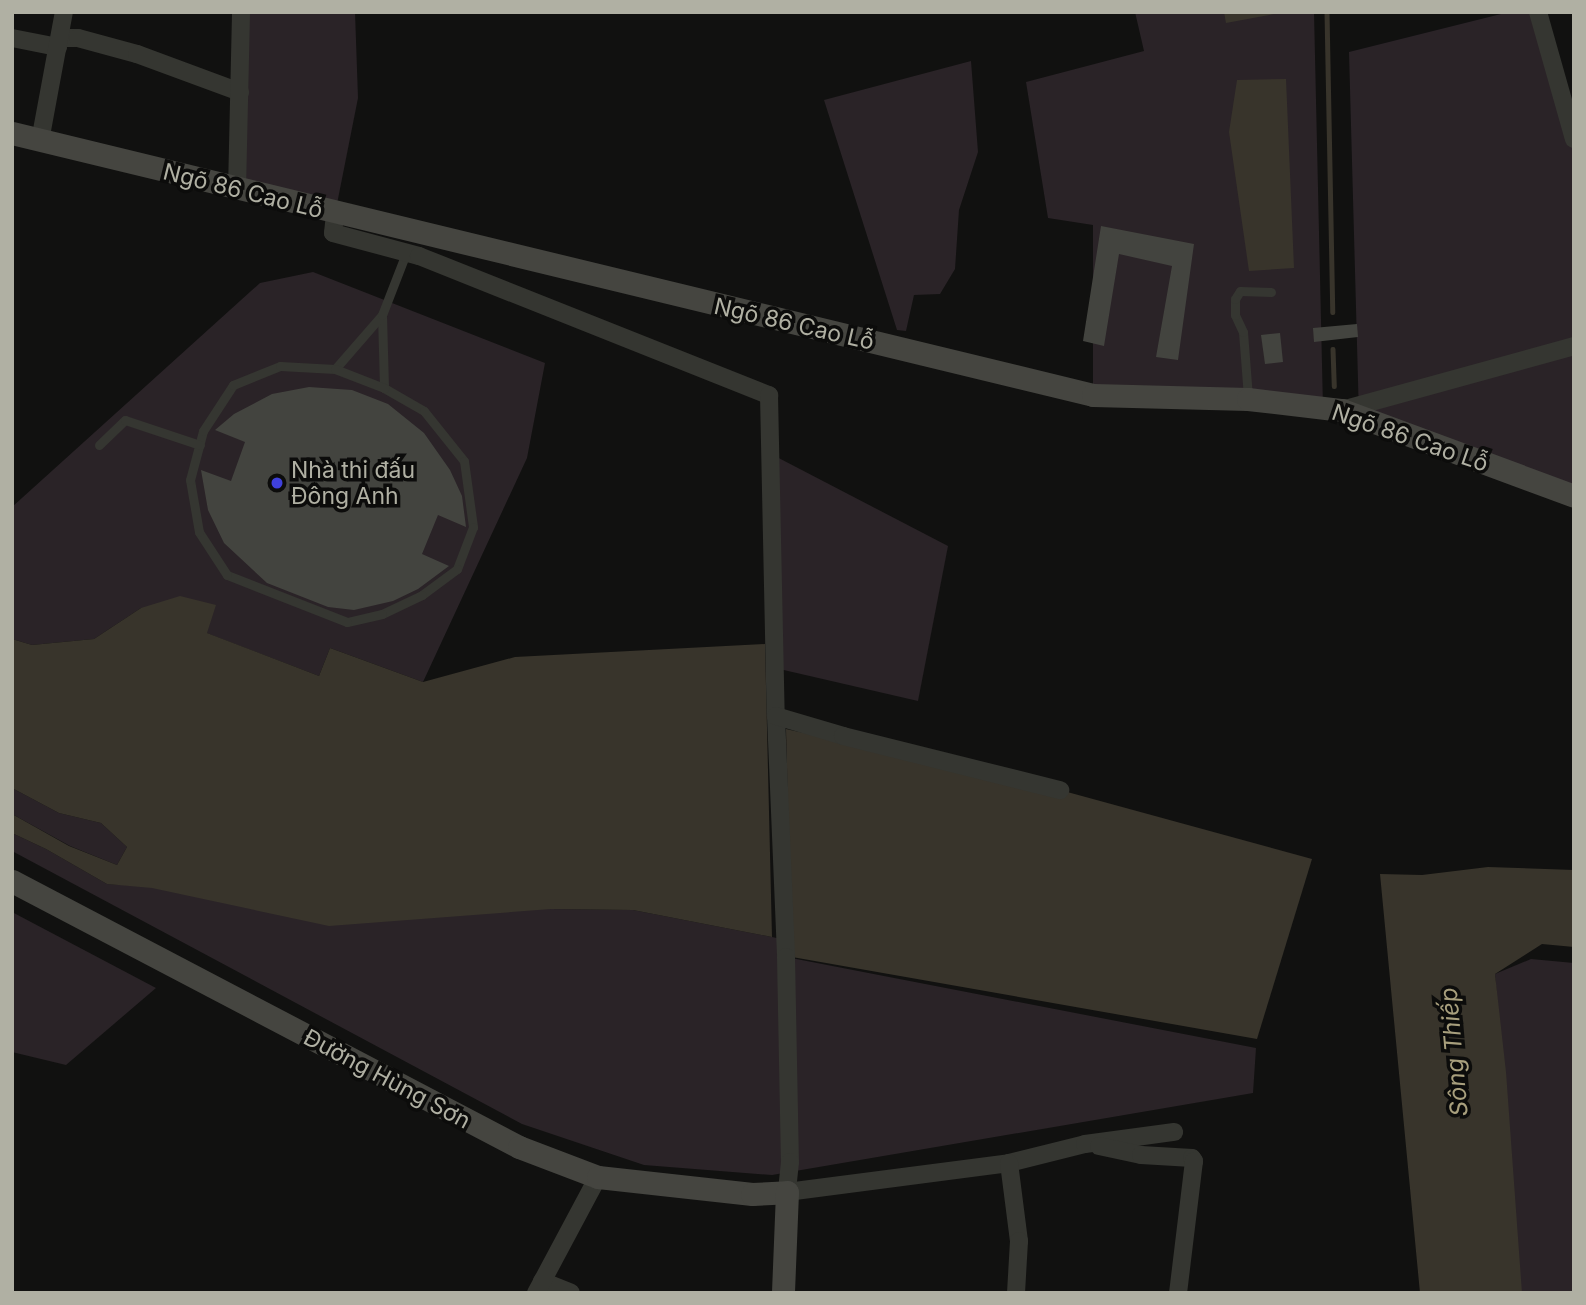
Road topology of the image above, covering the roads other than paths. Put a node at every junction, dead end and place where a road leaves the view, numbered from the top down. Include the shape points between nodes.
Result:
1 (64, 12) edge
2 (241, 12) edge
3 (1538, 12) edge
4 (12, 38) edge
5 (60, 42) junction
6 (1566, 84) edge
7 (240, 92) junction
8 (12, 134) edge
9 (1574, 139) edge
10 (40, 141) junction
11 (237, 190) junction
12 (335, 214) junction
13 (406, 253) junction
14 (1271, 292) dead end
15 (382, 316) junction
16 (1574, 346) edge
17 (335, 369) junction
18 (384, 388) junction
19 (1248, 399) junction
20 (1342, 410) junction
21 (99, 445) dead end
22 (200, 445) junction
23 (1574, 496) edge
24 (776, 716) junction
25 (1060, 790) dead end
26 (12, 881) edge
27 (1174, 1132) dead end
28 (1085, 1144) junction
29 (1009, 1163) junction
30 (598, 1177) junction
31 (788, 1192) junction
32 (539, 1287) edge
33 (571, 1293) edge
34 (783, 1293) edge
35 (1016, 1293) edge
36 (1178, 1293) edge

1 - 5 street
2 - 7 street
3 - 6 street
4 - 5 street
5 - 7 street via 78,38 137,54
5 - 10 street
6 - 9 street
7 - 11 street
8 - 10 street, Ngõ 86 Cao Lỗ
10 - 11 street, Ngõ 86 Cao Lỗ
11 - 12 street, Ngõ 86 Cao Lỗ
12 - 13 street via 333,233
12 - 19 street, Ngõ 86 Cao Lỗ via 1093,395
13 - 15 lane
13 - 24 street via 769,395
14 - 19 lane via 1240,291 1235,299 1235,314 1243,332
15 - 17 lane
15 - 18 lane
16 - 20 street
17 - 18 lane
17 - 22 lane via 280,366 233,385 203,431
18 - 22 lane via 424,411 464,461 473,527 457,569 422,595 382,614 347,622 227,575 199,531 190,480
19 - 20 street, Ngõ 86 Cao Lỗ
20 - 23 street, Ngõ 86 Cao Lỗ
21 - 22 lane via 125,420
24 - 25 street
24 - 31 street via 786,957
26 - 30 street, Đường Hùng Sơn via 519,1147
27 - 28 street
28 - 29 street
28 - 36 street via 1194,1161
29 - 31 street
29 - 35 street via 1019,1241
30 - 31 street, Đường Hùng Sơn via 752,1194
30 - 32 street
31 - 34 street
32 - 33 street

